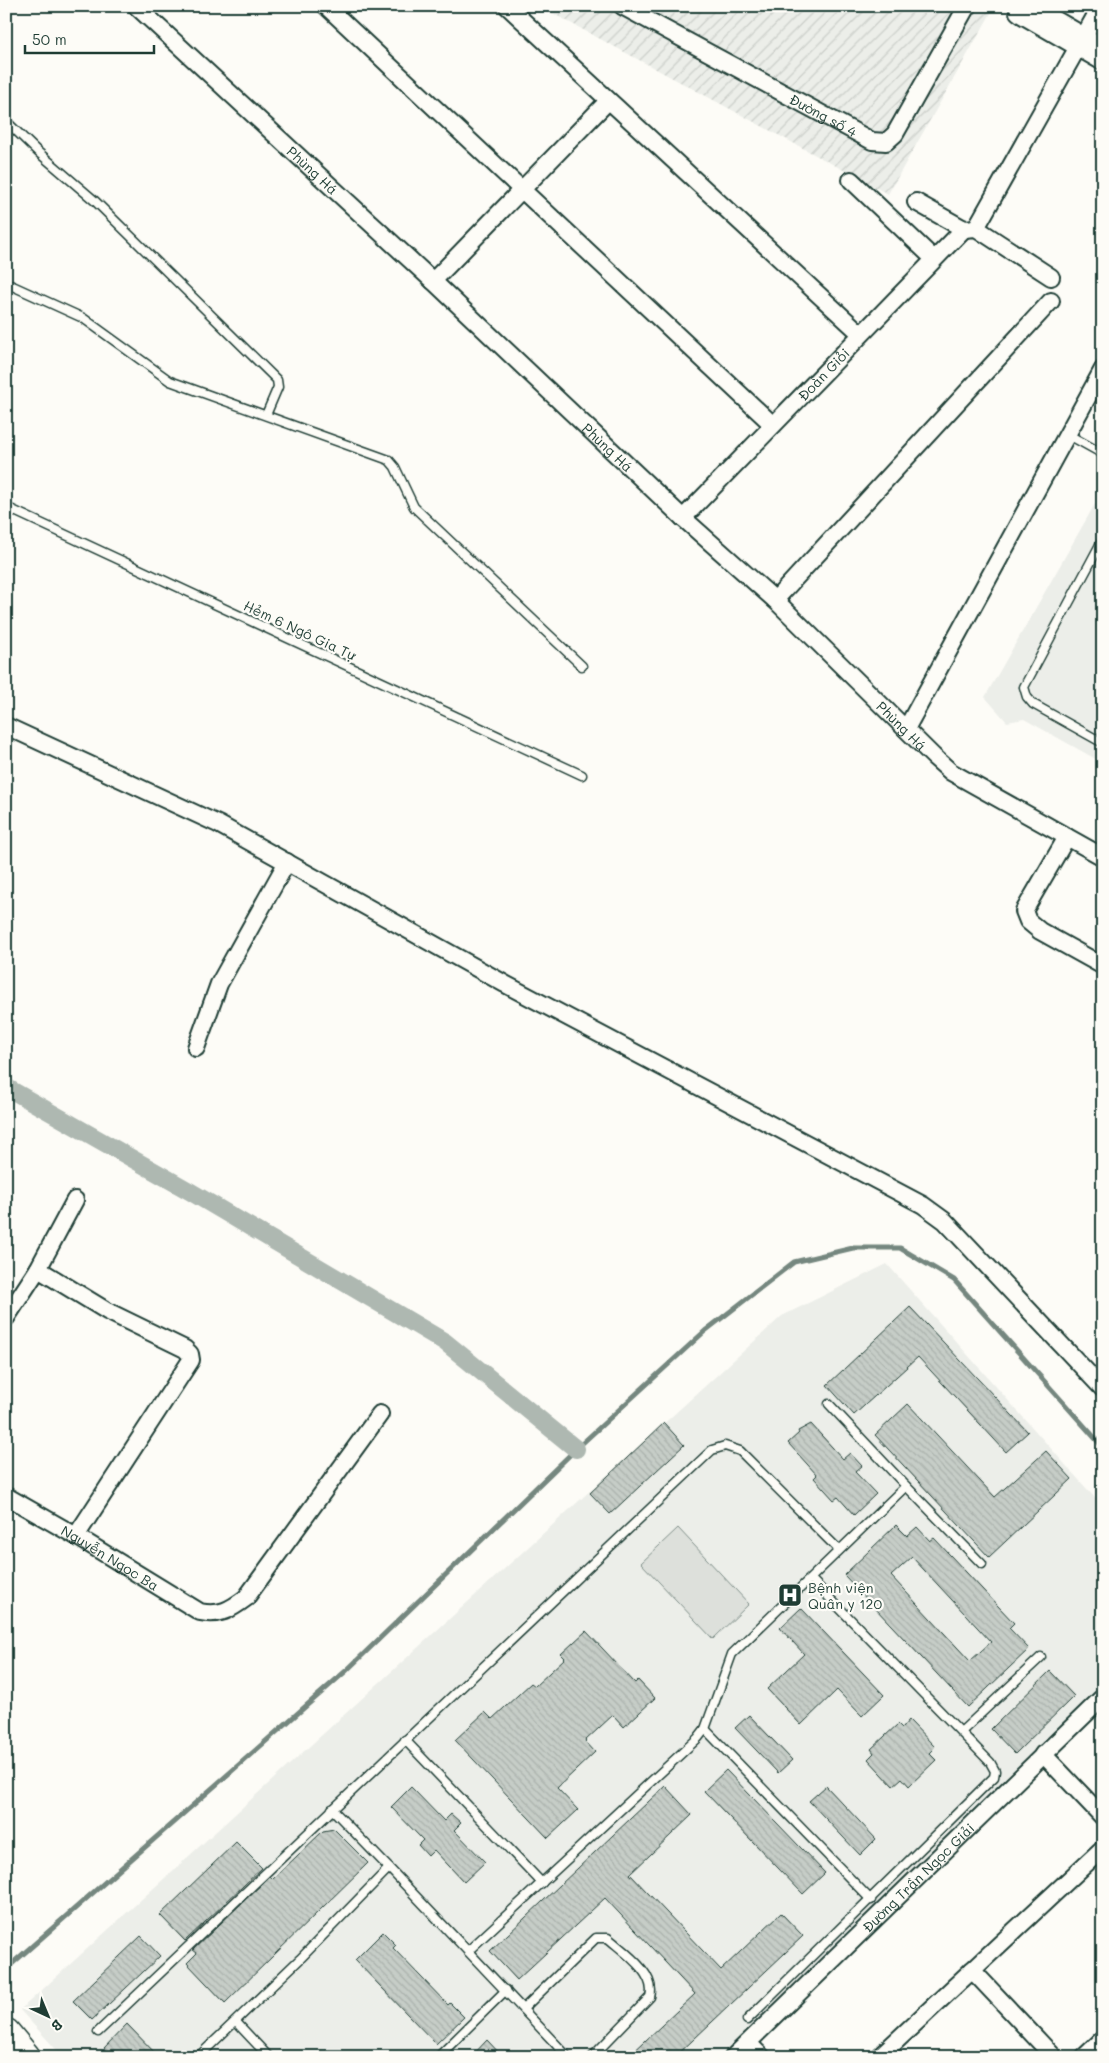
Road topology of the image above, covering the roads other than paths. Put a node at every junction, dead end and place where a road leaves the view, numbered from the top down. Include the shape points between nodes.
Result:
1 (136, 6) edge
2 (326, 6) edge
3 (507, 6) edge
4 (622, 6) edge
5 (967, 6) edge
6 (1019, 6) edge
7 (1032, 6) edge
8 (1102, 6) edge
9 (1081, 42) junction
10 (1103, 47) edge
11 (1103, 62) edge
12 (608, 101) junction
13 (6, 121) edge
14 (851, 180) dead end
15 (522, 191) junction
16 (916, 202) dead end
17 (970, 229) junction
18 (934, 259) junction
19 (1051, 277) dead end
20 (433, 281) junction
21 (6, 283) edge
22 (1051, 301) dead end
23 (861, 334) junction
24 (1103, 369) edge
25 (266, 415) junction
26 (773, 424) junction
27 (1067, 434) junction
28 (1103, 454) edge
29 (6, 507) edge
30 (683, 518) junction
31 (1103, 539) edge
32 (775, 600) junction
33 (582, 666) dead end
34 (6, 726) edge
35 (906, 729) junction
36 (1103, 743) edge
37 (582, 775) dead end
38 (1066, 837) junction
39 (1103, 857) edge
40 (283, 869) junction
41 (240, 963) dead end
42 (1103, 966) edge
43 (196, 1048) dead end
44 (75, 1200) dead end
45 (38, 1269) junction
46 (6, 1318) edge
47 (1103, 1389) edge
48 (829, 1404) dead end
49 (380, 1414) dead end
50 (906, 1486) junction
51 (6, 1496) edge
52 (76, 1536) junction
53 (839, 1550) junction
54 (982, 1564) dead end
55 (812, 1580) junction
56 (1041, 1657) dead end
57 (1103, 1697) edge
58 (706, 1728) junction
59 (961, 1732) junction
60 (405, 1740) junction
61 (1043, 1754) junction
62 (332, 1809) junction
63 (1103, 1817) edge
64 (1103, 1848) edge
65 (390, 1868) junction
66 (542, 1882) junction
67 (871, 1900) junction
68 (468, 1951) junction
69 (972, 1970) junction
70 (506, 1990) junction
71 (523, 2009) junction
72 (747, 2020) dead end
73 (236, 2022) junction
74 (98, 2032) dead end
75 (6, 2033) edge
76 (1103, 2039) edge
77 (748, 2043) junction
78 (26, 2057) edge
79 (198, 2057) edge
80 (270, 2057) edge
81 (438, 2057) edge
82 (568, 2057) edge
83 (592, 2057) edge
84 (733, 2057) edge
85 (762, 2057) edge
86 (879, 2057) edge
87 (1054, 2057) edge
88 (1084, 2057) edge

1 - 20 street, Phùng Há
2 - 15 street
3 - 12 street
4 - 5 street, Đường số 4 via 872,141 886,142 895,134
6 - 9 street via 1018,12 1022,16
7 - 9 street
8 - 9 street, Đoàn Giỏi
9 - 10 street
9 - 11 street
9 - 17 street, Đoàn Giỏi
12 - 15 street
12 - 23 street
13 - 25 lane via 95,201 277,380 278,387
14 - 18 street
15 - 20 street
15 - 26 street
16 - 17 street
17 - 18 street, Đoàn Giỏi
17 - 19 street
18 - 23 street, Đoàn Giỏi
20 - 30 street, Phùng Há
21 - 25 lane via 83,318 170,381
22 - 32 street
23 - 26 street, Đoàn Giỏi
24 - 27 street
25 - 33 lane via 389,460 414,507
26 - 30 street, Đoàn Giỏi
27 - 28 lane
27 - 35 street
29 - 37 lane, Hẻm 6 Ngô Gia Tự
30 - 32 street, Phùng Há
31 - 36 lane via 1024,687 1033,704
32 - 35 street, Phùng Há
34 - 40 street via 181,805
35 - 38 street, Phùng Há via 951,772
38 - 39 street, Phùng Há
38 - 42 street via 1024,911 1028,922 1040,931
40 - 41 street via 280,893
40 - 43 street via 216,991
40 - 47 street via 929,1208
44 - 45 street
45 - 46 street
45 - 52 street via 107,1311 190,1354 190,1360
48 - 50 lane
49 - 52 street, Nguyễn Ngọc Ba via 246,1598 231,1609 215,1615 200,1612
50 - 53 lane
50 - 54 lane
51 - 52 street, Nguyễn Ngọc Ba
53 - 55 lane
53 - 60 lane via 740,1451 725,1446 712,1450
55 - 58 lane via 732,1654
55 - 59 lane
56 - 59 lane
57 - 61 street, Đường Trần Ngọc Giải
58 - 66 lane
58 - 67 lane
59 - 67 lane via 990,1762 995,1771 994,1777
60 - 62 lane
60 - 66 lane
61 - 63 street
61 - 77 street, Đường Trần Ngọc Giải
62 - 65 lane
62 - 74 lane
64 - 69 street
65 - 68 lane
65 - 73 lane
66 - 68 lane
67 - 72 lane
68 - 70 lane
69 - 86 street
69 - 87 street
70 - 71 lane
70 - 81 lane
71 - 82 lane
71 - 83 lane via 596,1938 608,1938 649,1978 653,1988 650,1997
73 - 79 lane
73 - 80 lane
75 - 78 highway
76 - 88 street
77 - 84 street, Đường Trần Ngọc Giải
77 - 85 street

